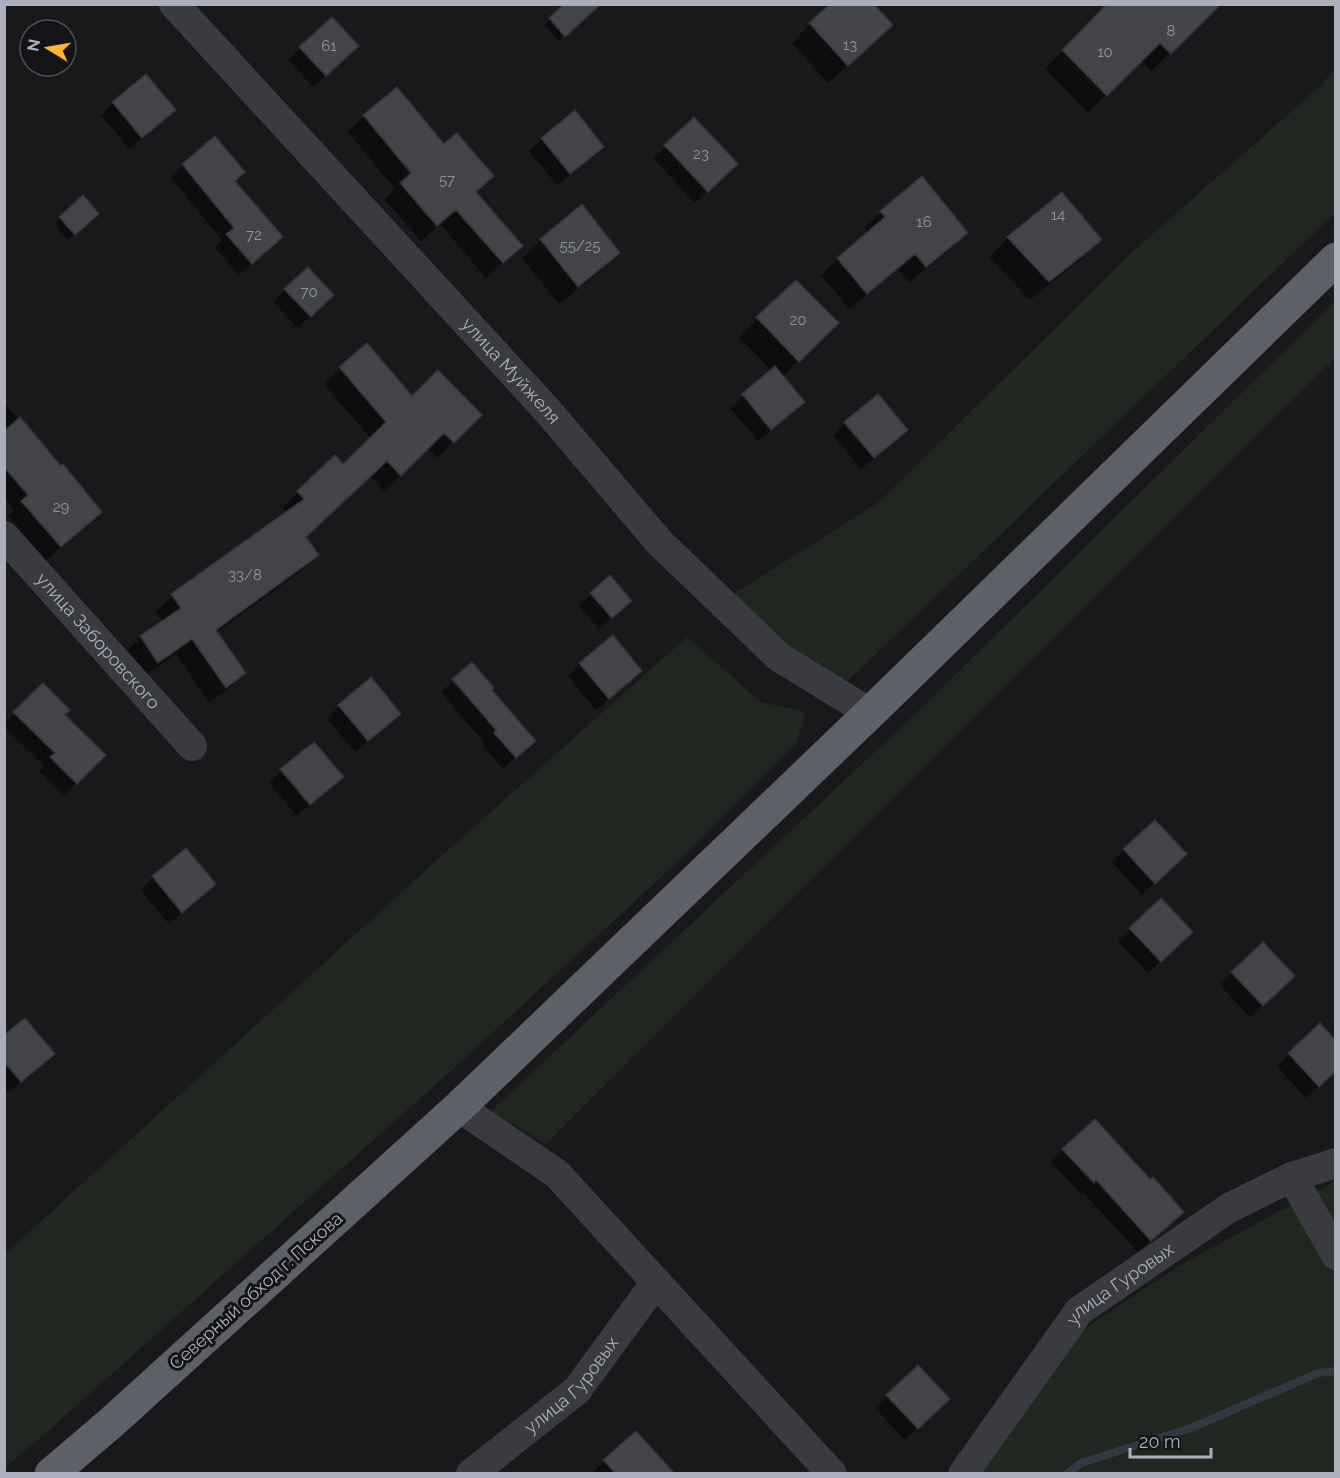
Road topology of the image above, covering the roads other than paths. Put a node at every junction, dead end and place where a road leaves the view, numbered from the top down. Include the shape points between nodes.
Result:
1 (174, 4) edge
2 (1335, 259) edge
3 (4, 537) edge
4 (870, 712) junction
5 (192, 746) dead end
6 (459, 1107) junction
7 (1335, 1163) edge
8 (1292, 1177) junction
9 (1335, 1255) edge
10 (656, 1282) junction
11 (51, 1473) edge
12 (471, 1473) edge
13 (832, 1473) edge
14 (963, 1473) edge

1 - 4 street, улица Муйжеля via 547,410 660,543 779,657
2 - 4 highway, Северный обход г. Пскова
3 - 5 street, улица Заборовского
4 - 6 highway, Северный обход г. Пскова
6 - 10 street via 557,1174
6 - 11 highway, Северный обход г. Пскова
7 - 8 street, улица Гуровых
8 - 9 street
8 - 14 street, улица Гуровых via 1229,1208 1079,1311
10 - 12 street, улица Гуровых via 578,1390
10 - 13 street

